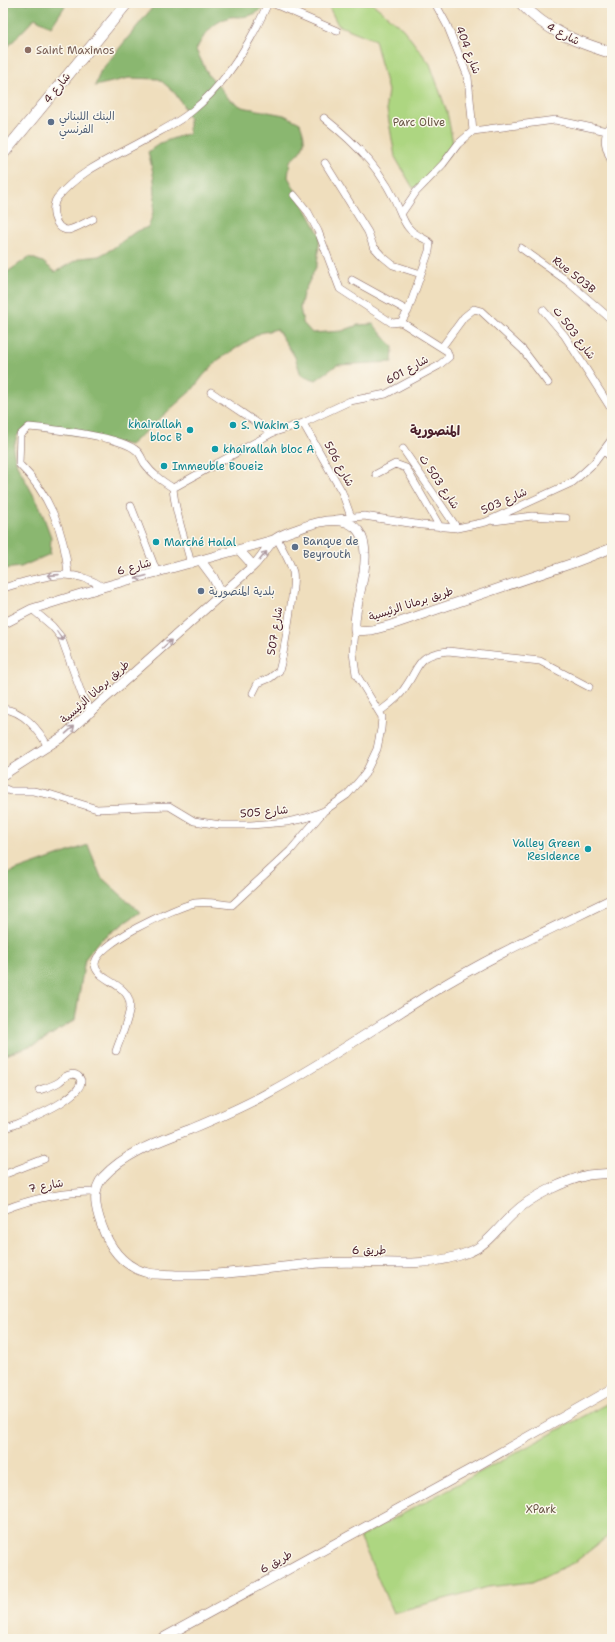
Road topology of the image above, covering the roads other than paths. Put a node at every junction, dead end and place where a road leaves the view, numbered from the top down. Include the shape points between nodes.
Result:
1 (127, 3) edge
2 (268, 3) edge
3 (272, 3) edge
4 (435, 3) edge
5 (521, 3) edge
6 (337, 31) dead end
7 (612, 52) edge
8 (324, 118) dead end
9 (610, 128) edge
10 (473, 131) junction
11 (3, 154) edge
12 (612, 160) edge
13 (325, 163) dead end
14 (294, 195) dead end
15 (401, 214) junction
16 (93, 219) dead end
17 (522, 248) dead end
18 (421, 274) junction
19 (352, 280) dead end
20 (543, 310) dead end
21 (408, 311) junction
22 (612, 320) edge
23 (401, 322) junction
24 (442, 347) junction
25 (548, 383) dead end
26 (211, 392) dead end
27 (612, 410) edge
28 (303, 423) junction
29 (272, 433) junction
30 (612, 439) edge
31 (403, 449) dead end
32 (604, 451) junction
33 (612, 459) edge
34 (376, 474) dead end
35 (173, 488) junction
36 (131, 506) dead end
37 (351, 517) junction
38 (566, 518) dead end
39 (336, 519) junction
40 (486, 522) junction
41 (440, 527) junction
42 (457, 528) junction
43 (275, 539) junction
44 (612, 548) edge
45 (239, 550) junction
46 (201, 561) junction
47 (191, 564) junction
48 (252, 567) junction
49 (157, 573) junction
50 (68, 574) junction
51 (103, 587) junction
52 (3, 588) edge
53 (222, 595) junction
54 (32, 609) junction
55 (3, 624) edge
56 (355, 631) junction
57 (589, 687) dead end
58 (253, 693) dead end
59 (3, 709) edge
60 (379, 712) junction
61 (91, 713) junction
62 (48, 747) junction
63 (3, 775) edge
64 (3, 788) edge
65 (324, 811) junction
66 (612, 899) edge
67 (116, 1051) dead end
68 (39, 1090) dead end
69 (3, 1129) edge
70 (44, 1159) dead end
71 (612, 1173) edge
72 (3, 1175) edge
73 (95, 1192) junction
74 (3, 1210) edge
75 (612, 1389) edge
76 (161, 1639) edge

1 - 11 main road, شارع 4
2 - 16 street via 248,47 211,94 191,112 77,177 56,200 53,212 63,229 69,230
3 - 6 street
4 - 10 street, شارع 404 via 468,77
5 - 7 main road, شارع 4 via 549,29 584,45
8 - 15 street via 346,135 376,167
9 - 10 street via 555,120
9 - 12 street via 605,143
10 - 15 street via 458,144 416,192
13 - 18 street via 382,256 393,265
14 - 23 street, شارع 601 via 308,212 318,231 340,289 392,323
15 - 18 street via 406,226 430,243
17 - 22 street, Rue 503B via 567,281
18 - 21 street
19 - 21 street
20 - 27 street, شارع 503 ت via 565,336
21 - 23 street
23 - 24 street, شارع 601
24 - 25 street via 464,317 474,309 481,311 523,350
24 - 28 street, شارع 601 via 449,354 444,362 395,390 380,396 350,401
26 - 29 street
28 - 29 street, شارع 601
28 - 37 street, شارع 506 via 342,492
29 - 35 street, شارع 601
30 - 32 street, شارع 503
31 - 42 street, شارع 503 ث
32 - 33 street
32 - 40 street, شارع 503 via 583,475 573,482
34 - 41 street via 395,464 406,468
35 - 47 street via 174,507
35 - 50 street via 155,476 138,451 122,443 82,434 29,427 20,435 19,464 38,484 58,525 67,556
36 - 49 street
37 - 39 street, شارع 503
37 - 41 street, شارع 503 via 364,516
38 - 40 street via 532,516
39 - 43 street via 305,526
39 - 56 street, طريق برمانا الرئيسية via 355,527 363,540 364,568
40 - 42 street, شارع 503
41 - 42 street, شارع 503
43 - 45 street, شارع 6
48 -> 43 street, طريق برمانا الرئيسية
43 - 58 street, شارع 507 via 293,572 294,580 279,671 270,678 258,682
44 - 56 street, طريق برمانا الرئيسية via 391,625
45 - 46 street, شارع 6
45 - 48 street
46 - 47 street, شارع 6
46 - 53 street
47 - 49 street, شارع 6
48 - 53 street, طريق برمانا الرئيسية
49 -> 51 street, شارع 6
50 - 51 street via 93,580
50 -> 52 street via 42,576
51 - 54 street, شارع 6
61 -> 53 street, طريق برمانا الرئيسية
54 - 55 street, شارع 6
54 -> 61 street via 61,637
56 - 60 street, شارع 505 via 353,653 356,674
57 - 60 street via 540,661 448,651 434,652 419,662 397,698
59 - 62 street via 13,711 35,728
60 - 65 street, شارع 505 via 382,717 382,729 372,762 347,795
62 -> 61 street, طريق برمانا الرئيسية
62 - 63 street, طريق برمانا الرئيسية
64 - 65 street, شارع 505 via 52,795 97,808 168,806 194,821 221,825 287,822
65 - 67 street via 290,851 232,905 196,903 184,906 135,928 100,953 95,959 95,967 99,973 126,993 130,1002
66 - 73 street via 482,963 320,1064 268,1093 235,1110 144,1148 108,1173 98,1184
68 - 69 street via 59,1082 68,1075 78,1076 80,1080 77,1089 59,1104
70 - 72 street
71 - 73 street, طريق 6 via 586,1176 550,1190 517,1210 478,1248 444,1260 323,1263 222,1274 148,1273 130,1265 111,1246 100,1218
73 - 74 street, شارع 7 via 55,1195 23,1202
75 - 76 street, طريق 6

